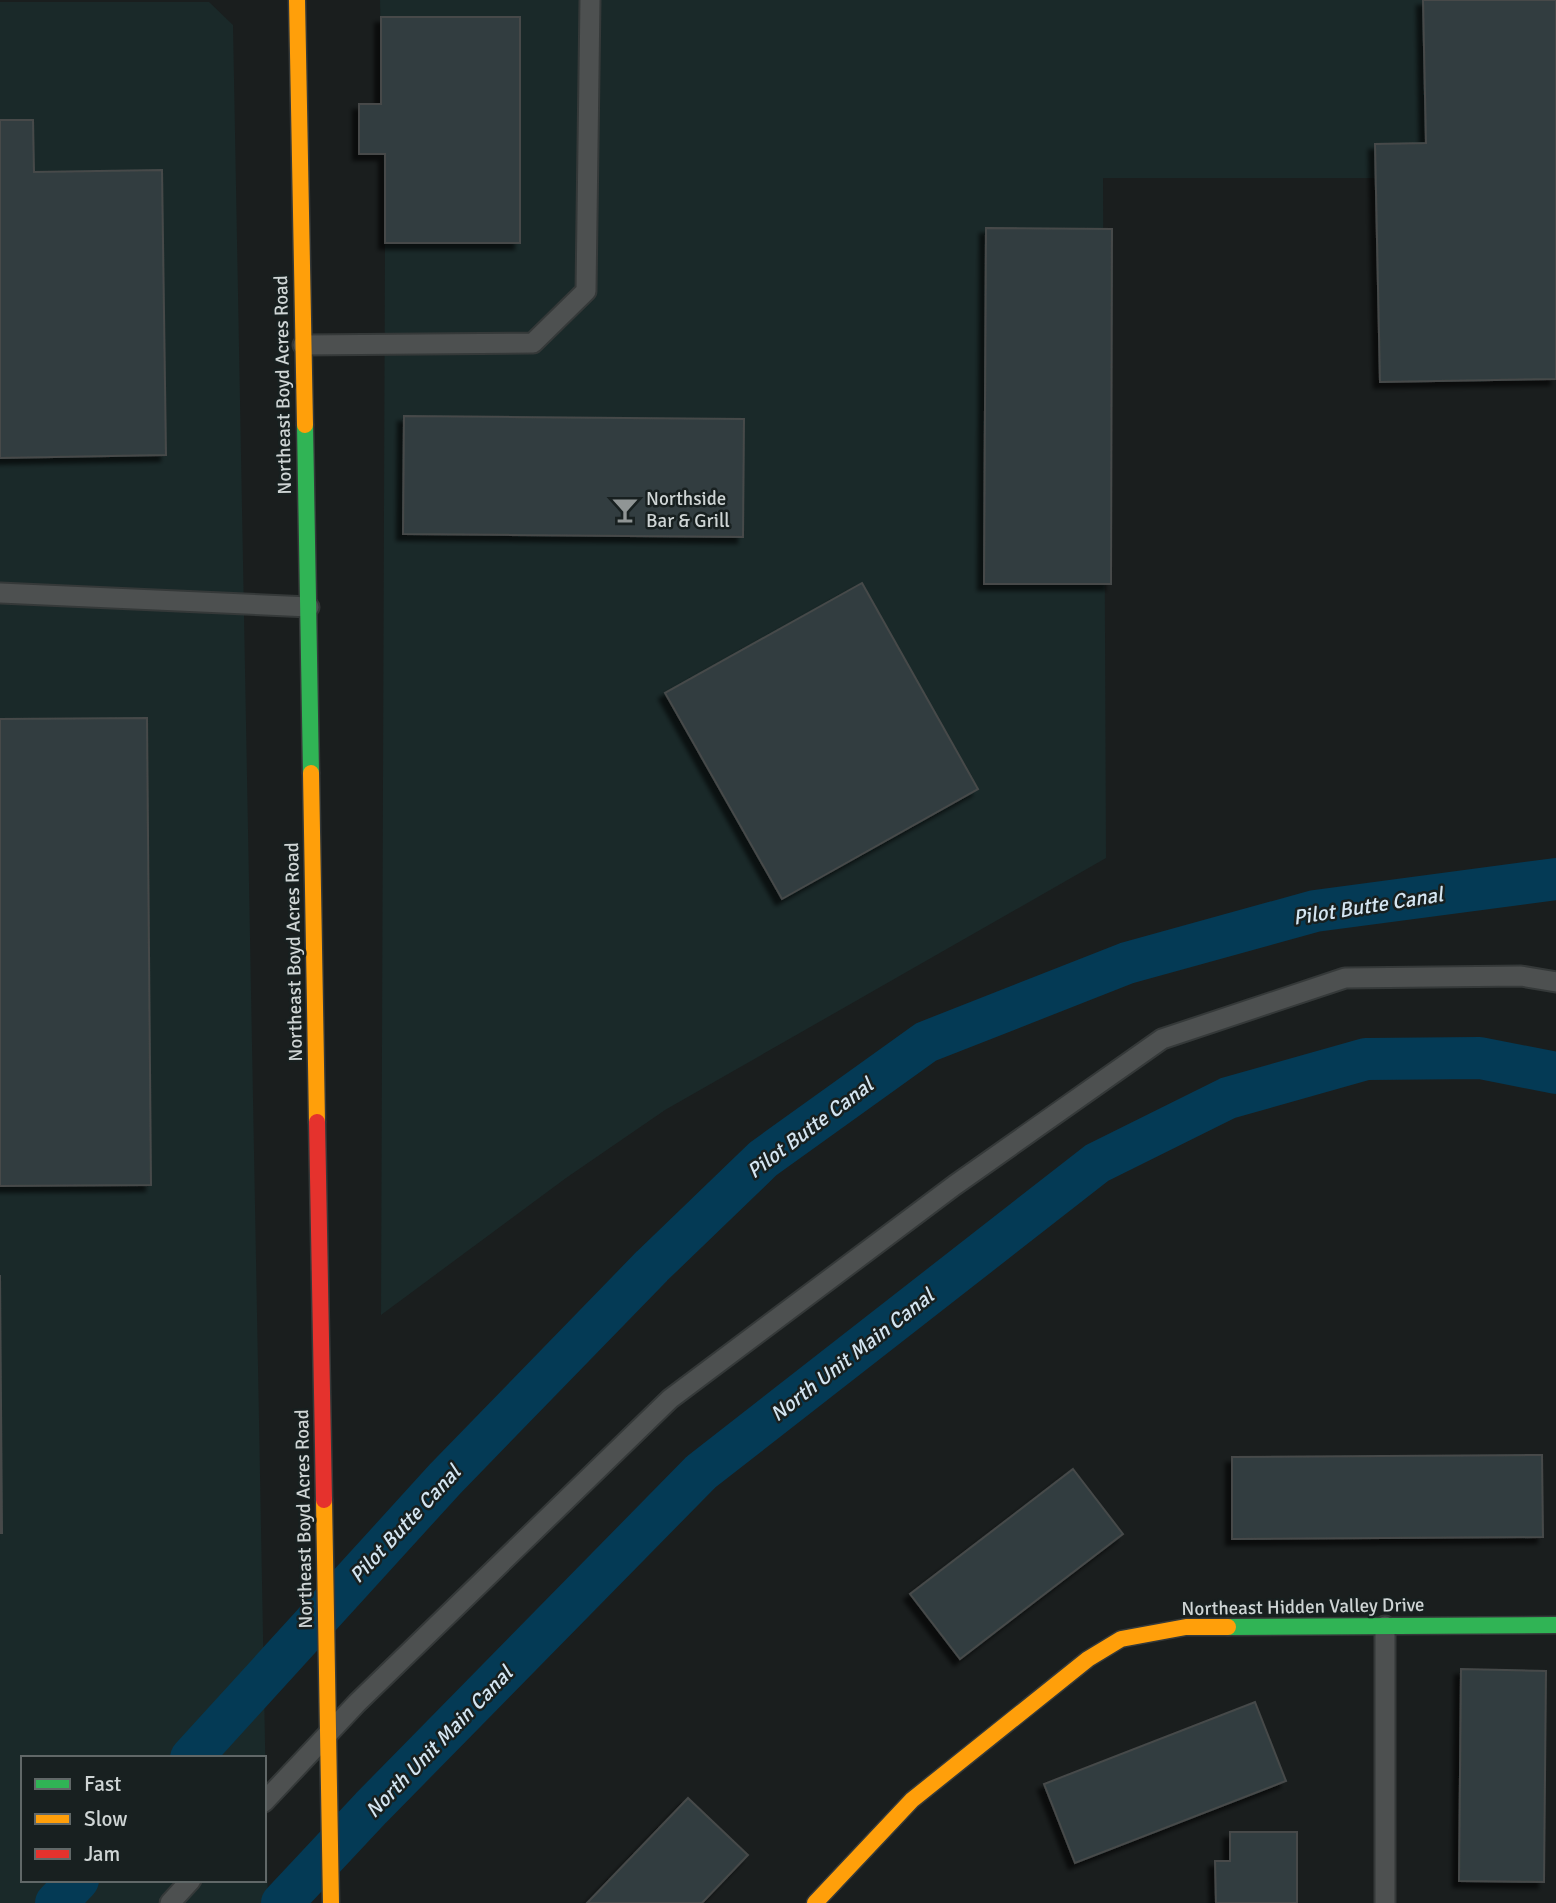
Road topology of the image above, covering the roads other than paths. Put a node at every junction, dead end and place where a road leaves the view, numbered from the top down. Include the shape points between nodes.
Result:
1 (297, 0) edge
2 (590, 0) edge
3 (303, 345) junction
4 (0, 593) edge
5 (309, 607) junction
6 (1556, 982) edge
7 (1556, 1625) edge
8 (1385, 1626) junction
9 (328, 1735) junction
10 (266, 1800) edge
11 (189, 1882) edge
12 (170, 1903) edge
13 (331, 1903) edge
14 (816, 1903) edge
15 (1385, 1903) edge

1 - 3 street, Northeast Boyd Acres Road
2 - 3 lane via 586,292 533,343
3 - 5 street, Northeast Boyd Acres Road
4 - 5 lane
5 - 9 street, Northeast Boyd Acres Road
6 - 9 lane via 1521,976 1345,978 1162,1039 956,1185 670,1399
7 - 8 street, Northeast Hidden Valley Drive
8 - 14 street, Northeast Hidden Valley Drive via 1186,1627 1121,1639 1088,1659 912,1800
8 - 15 lane
9 - 10 lane
9 - 13 street, Northeast Boyd Acres Road
11 - 12 lane

